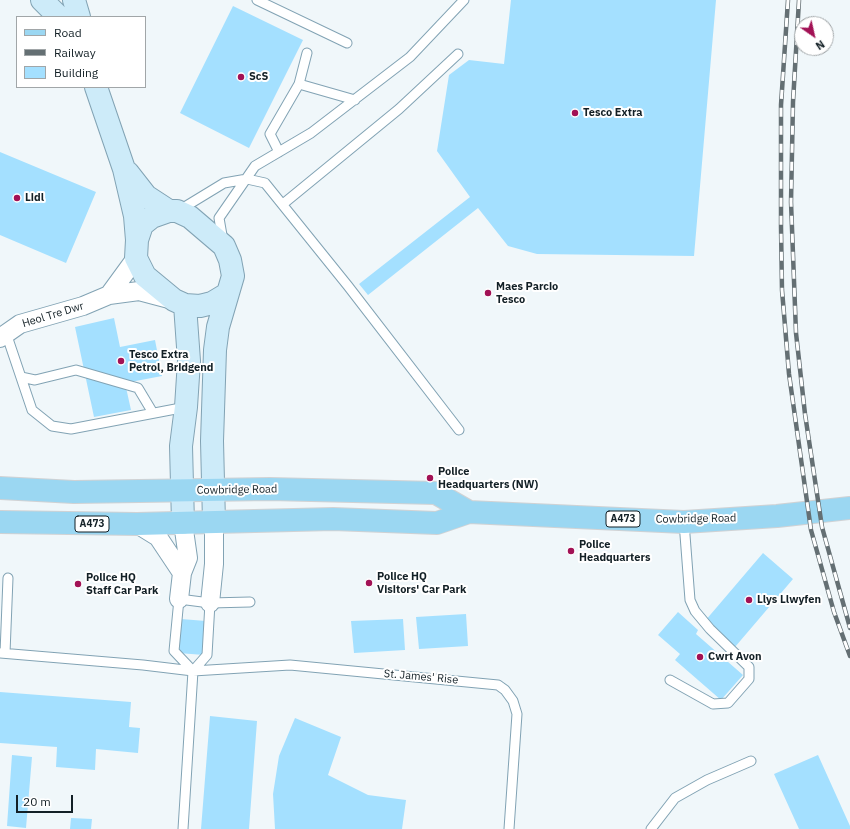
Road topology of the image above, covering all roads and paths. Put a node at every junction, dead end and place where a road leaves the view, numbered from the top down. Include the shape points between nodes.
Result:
1 (42, 0) edge
2 (74, 0) edge
3 (257, 0) edge
4 (464, 0) edge
5 (58, 16) edge
6 (79, 16) edge
7 (347, 43) dead end
8 (307, 54) dead end
9 (458, 54) dead end
10 (299, 84) junction
11 (96, 88) edge
12 (355, 100) junction
13 (279, 152) junction
14 (124, 169) junction
15 (247, 179) junction
16 (283, 204) junction
17 (173, 211) junction
18 (224, 246) junction
19 (137, 249) junction
20 (227, 294) junction
21 (109, 295) junction
22 (180, 302) junction
23 (3, 335) edge
24 (21, 376) junction
25 (186, 407) junction
26 (153, 413) junction
27 (459, 430) dead end
28 (0, 488) edge
29 (214, 490) junction
30 (182, 491) junction
31 (850, 508) edge
32 (469, 512) junction
33 (0, 522) edge
34 (214, 522) junction
35 (684, 522) junction
36 (183, 523) junction
37 (137, 524) junction
38 (182, 573) junction
39 (8, 578) dead end
40 (179, 599) junction
41 (250, 602) dead end
42 (210, 603) junction
43 (3, 653) edge
44 (193, 671) junction
45 (670, 680) dead end
46 (751, 761) dead end
47 (183, 829) edge
48 (509, 829) edge
49 (651, 829) edge

1 - 5 street
2 - 6 street
3 - 7 lane
4 - 12 lane via 410,57
8 - 10 lane
9 - 16 lane via 399,109
10 - 12 lane
10 - 13 lane via 270,134
11 - 14 street
12 - 13 lane via 311,133
13 - 15 lane via 255,166
14 - 17 street via 146,196
14 - 19 street via 135,216
15 - 16 lane via 265,183
15 - 17 lane via 224,183
15 - 18 lane via 219,218
16 - 27 lane
17 - 18 street via 190,217
17 - 19 street via 152,217 142,226
18 - 20 street via 233,276
19 - 21 street
19 - 22 street via 145,276
20 - 22 street via 206,305
20 - 29 street via 215,350 212,441
21 - 22 street, Heol Tre Dwr via 138,291
21 - 23 street, Heol Tre Dwr via 83,306 20,324
22 - 25 street via 189,361
23 - 24 lane
24 - 26 lane via 36,380 76,370 138,388
24 - 26 lane via 32,410 52,426 71,429
25 - 26 lane
25 - 30 street via 181,446
28 - 30 main road, Cowbridge Road / A473 via 74,492
29 - 30 main road, Cowbridge Road / A473
29 - 32 main road, Cowbridge Road / A473 via 436,493
29 - 34 street
30 - 36 street
31 - 35 main road, Cowbridge Road / A473
32 - 34 main road, Cowbridge Road / A473 via 437,524 333,519
32 - 35 main road, Cowbridge Road / A473
33 - 37 main road, Cowbridge Road / A473
34 - 36 main road, Cowbridge Road / A473
34 - 42 street via 214,564
35 - 45 lane via 690,600 695,611 710,629 749,667 749,680 728,703 713,704
36 - 37 main road, Cowbridge Road / A473
36 - 38 street via 188,558
37 - 38 street via 158,537
38 - 40 street
39 - 43 lane
40 - 42 lane
40 - 44 lane via 174,651
41 - 42 lane
42 - 44 lane via 207,655
43 - 44 lane, St. James' Rise
44 - 47 lane
44 - 48 lane, St. James' Rise via 290,665 498,686 513,700 517,714
46 - 49 lane via 707,780 675,798

